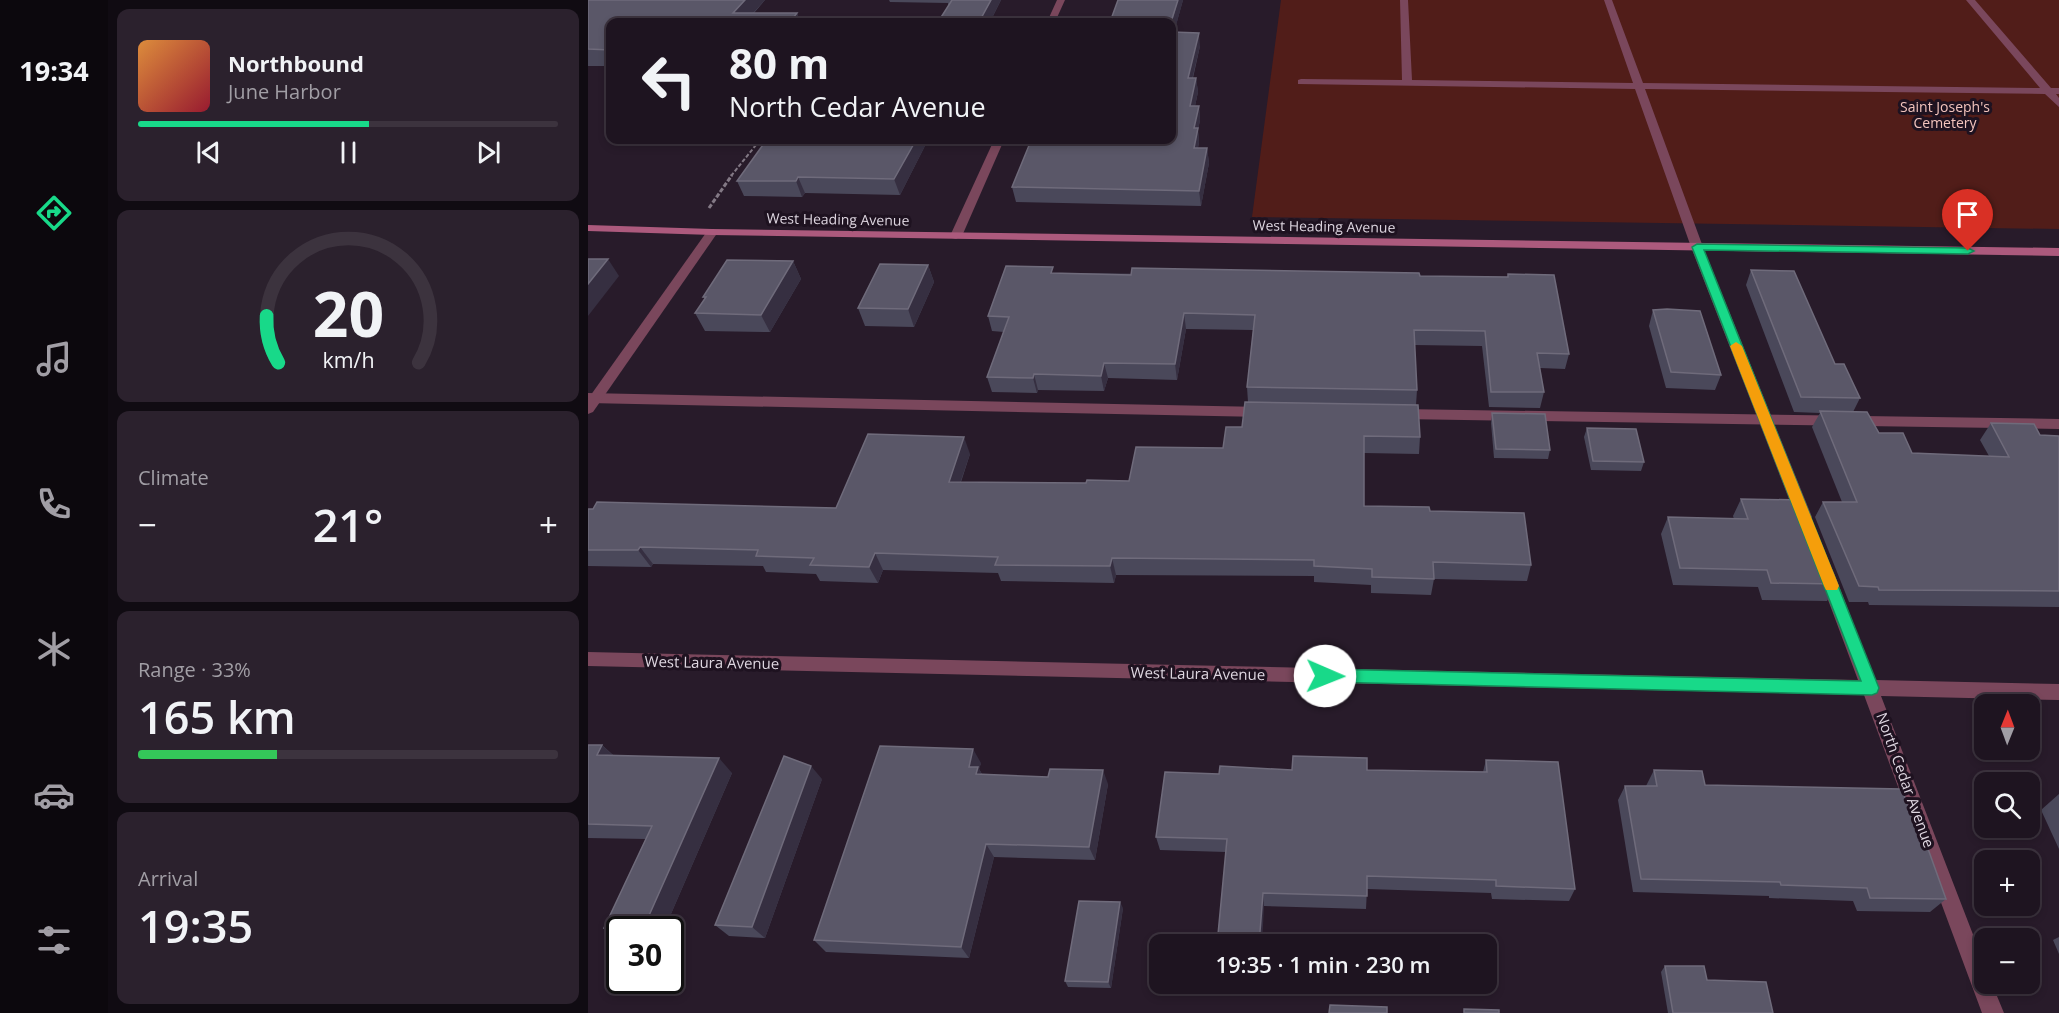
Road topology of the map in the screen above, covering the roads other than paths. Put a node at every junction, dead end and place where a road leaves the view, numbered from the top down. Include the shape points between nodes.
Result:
1 (1061, 0) edge
2 (1404, 0) edge
3 (1608, 0) edge
4 (1970, 0) edge
5 (1053, 18) edge
6 (1301, 82) dead end
7 (1407, 83) junction
8 (1639, 86) junction
9 (2046, 90) junction
10 (2059, 91) edge
11 (2059, 104) edge
12 (997, 144) edge
13 (588, 228) edge
14 (712, 232) junction
15 (956, 236) junction
16 (1697, 247) junction
17 (2059, 252) edge
18 (591, 401) edge
19 (1278, 412) edge
20 (1385, 414) edge
21 (1765, 418) junction
22 (2059, 424) edge
23 (1812, 537) edge
24 (1820, 558) edge
25 (588, 659) edge
26 (1872, 688) junction
27 (2059, 692) edge
28 (1993, 1013) edge

1 - 5 street
2 - 7 street
3 - 8 street
4 - 9 street
6 - 7 street
7 - 8 street
8 - 9 street
8 - 16 street
9 - 10 street
9 - 11 street
12 - 15 street
13 - 14 street, West Heading Avenue
14 - 15 street, West Heading Avenue
14 - 18 street
15 - 16 street, West Heading Avenue
16 - 17 street, West Heading Avenue
16 - 21 street
18 - 19 street
20 - 21 street
21 - 22 street
21 - 23 street
24 - 26 street, North Cedar Avenue
25 - 26 street, West Laura Avenue
26 - 27 street, West Laura Avenue
26 - 28 street, North Cedar Avenue

